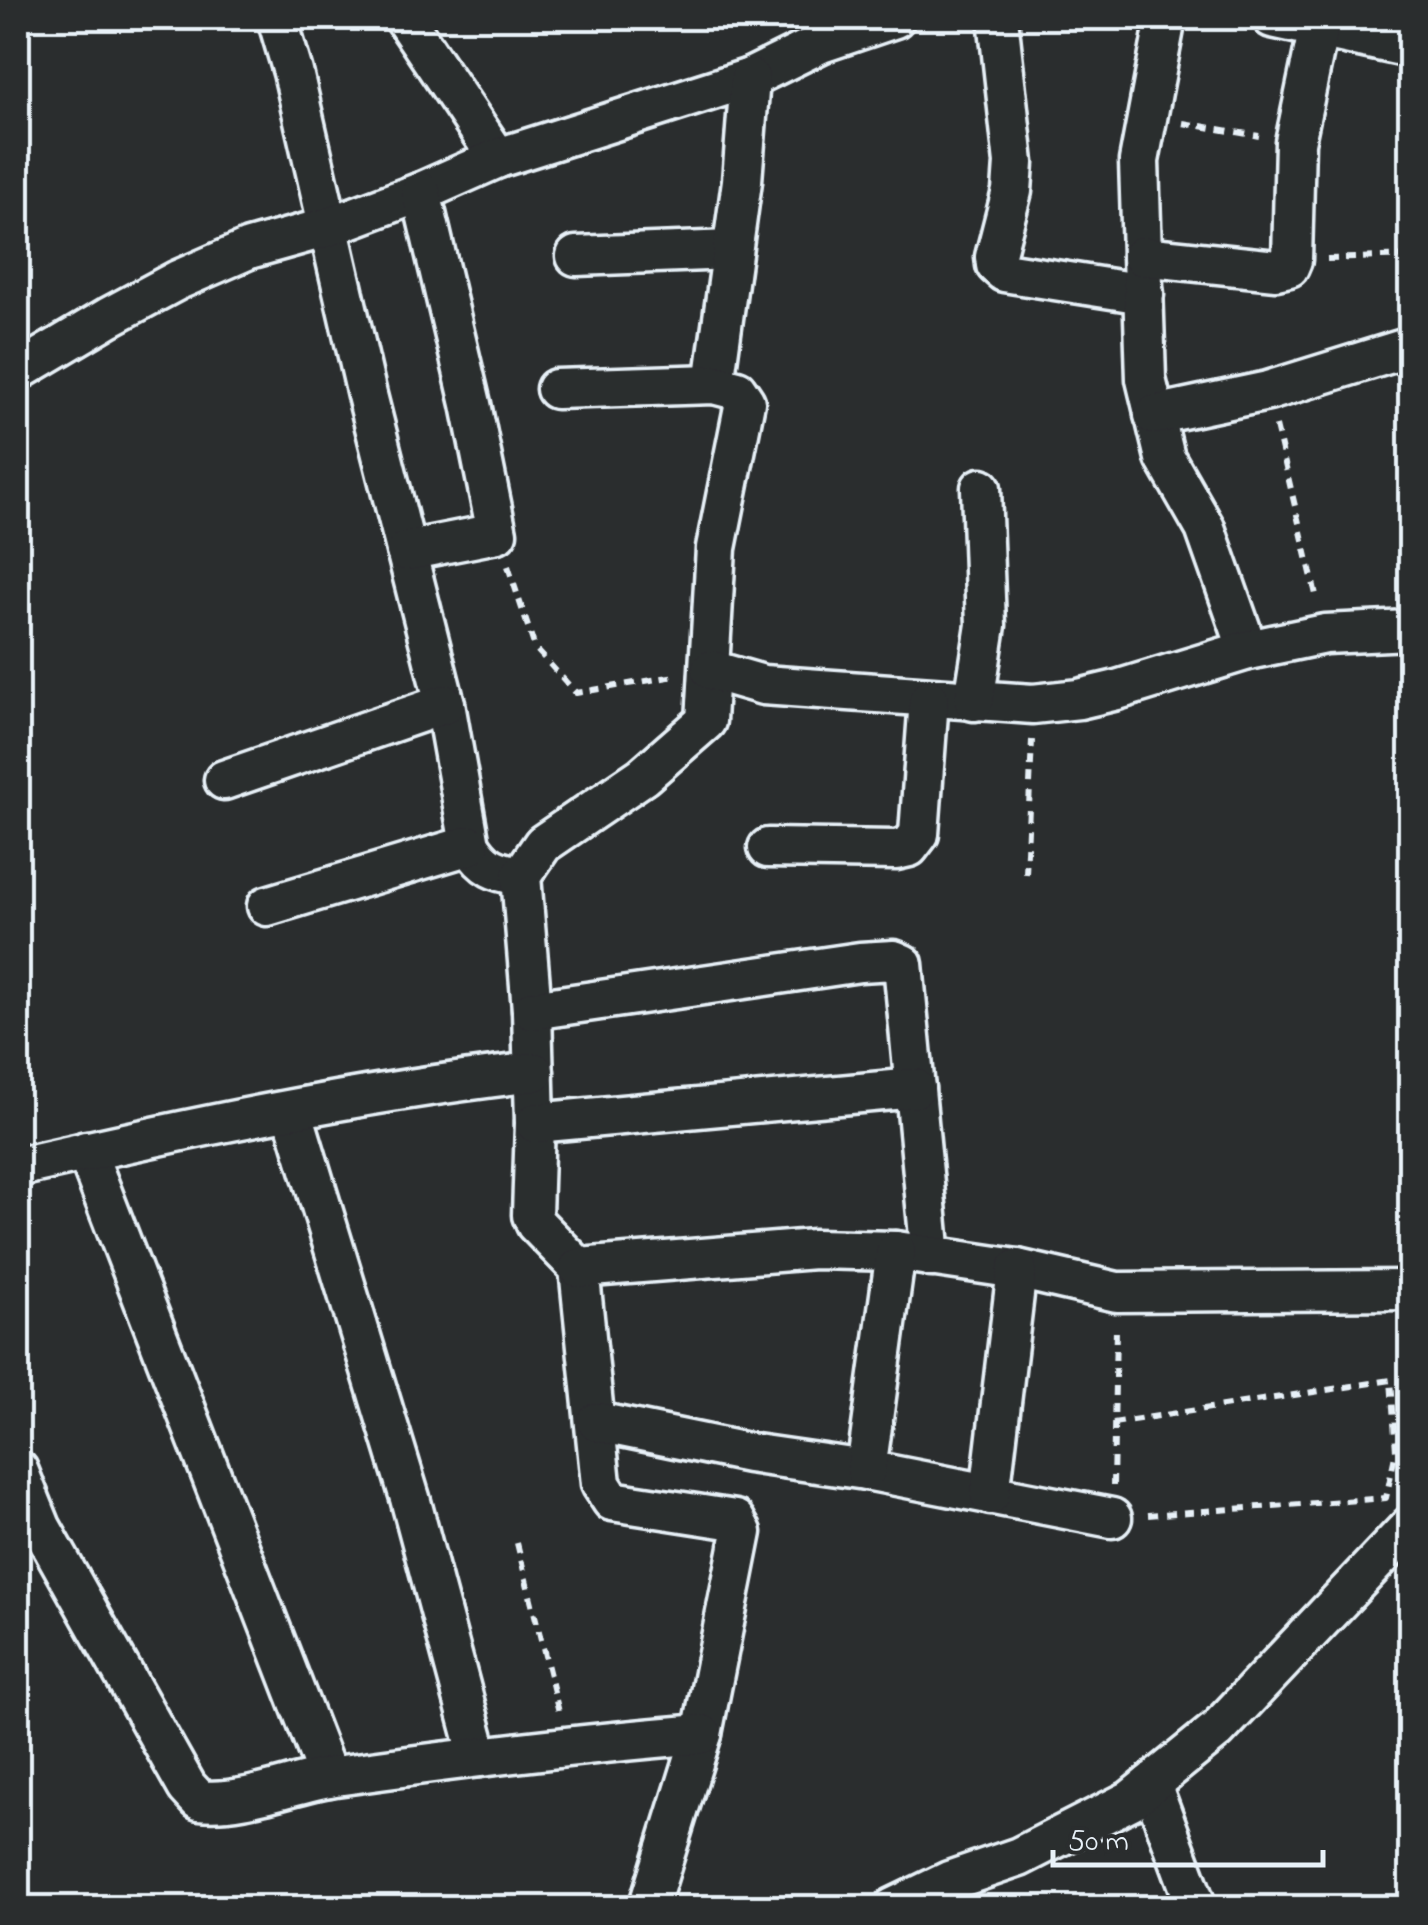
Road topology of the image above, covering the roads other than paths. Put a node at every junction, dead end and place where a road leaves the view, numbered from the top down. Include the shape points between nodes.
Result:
1 (277, 18) edge
2 (404, 18) edge
3 (895, 18) edge
4 (998, 18) edge
5 (1166, 18) edge
6 (1272, 18) edge
7 (1319, 27) junction
8 (817, 30) edge
9 (1385, 35) edge
10 (750, 78) junction
11 (498, 158) junction
12 (420, 192) junction
13 (328, 227) junction
14 (732, 250) junction
15 (576, 256) dead end
16 (1142, 256) junction
17 (1144, 294) junction
18 (1410, 347) edge
19 (18, 370) edge
20 (714, 384) junction
21 (556, 389) dead end
22 (1154, 415) junction
23 (981, 488) dead end
24 (406, 551) junction
25 (1410, 630) edge
26 (1248, 650) junction
27 (711, 670) junction
28 (928, 699) junction
29 (974, 701) junction
30 (445, 704) junction
31 (224, 780) dead end
32 (470, 845) junction
33 (768, 848) dead end
34 (521, 876) junction
35 (267, 906) dead end
36 (532, 1010) junction
37 (534, 1072) junction
38 (915, 1088) junction
39 (292, 1110) junction
40 (535, 1123) junction
41 (86, 1151) junction
42 (18, 1167) edge
43 (914, 1254) junction
44 (579, 1268) junction
45 (1017, 1269) junction
46 (1410, 1290) edge
47 (597, 1422) junction
48 (18, 1470) edge
49 (866, 1470) junction
50 (990, 1495) junction
51 (1112, 1518) road end
52 (1410, 1526) edge
53 (702, 1734) junction
54 (478, 1756) junction
55 (328, 1778) junction
56 (1151, 1784) junction
57 (648, 1908) edge
58 (894, 1908) edge
59 (1198, 1908) edge

1 - 13 street
2 - 11 street
3 - 8 street
4 - 17 street via 1014,162 996,264 1004,272
5 - 16 street via 1140,161
6 - 7 street
7 - 9 street
7 - 16 street via 1295,142 1289,266
8 - 10 street
10 - 11 street
10 - 14 street
11 - 12 street
12 - 13 street
12 - 24 street via 497,533
13 - 19 street via 249,249 178,280
13 - 24 street
14 - 15 street
14 - 20 street
16 - 17 street
17 - 22 street via 1146,379
18 - 22 street via 1268,391
20 - 21 street
20 - 27 street via 737,390 745,402 716,548
22 - 26 street via 1165,458 1205,528
23 - 29 street via 986,625
24 - 30 street
25 - 26 street via 1325,634
26 - 29 street via 1079,700
27 - 28 street via 763,686
27 - 34 street via 706,720 698,730 543,844
28 - 29 street
28 - 33 street via 919,834 909,847
30 - 31 street
30 - 32 street
32 - 34 street via 494,871
32 - 35 street
34 - 36 street
36 - 37 street
36 - 38 street via 894,960 905,970
37 - 39 street
37 - 40 street
38 - 40 street
38 - 43 street
39 - 41 street
39 - 54 street via 410,1498
40 - 44 street via 534,1220
41 - 42 street
41 - 55 street
43 - 44 street via 814,1249
43 - 45 street
43 - 49 street
44 - 47 street
45 - 46 street via 1117,1292
45 - 50 street
47 - 49 street
47 - 53 street via 601,1484 612,1501 740,1524
48 - 55 street via 41,1526 199,1800 218,1802
49 - 50 street
50 - 51 street
52 - 56 street via 1217,1730
53 - 54 street
53 - 57 street
54 - 55 street
56 - 58 street via 1019,1856
56 - 59 street

